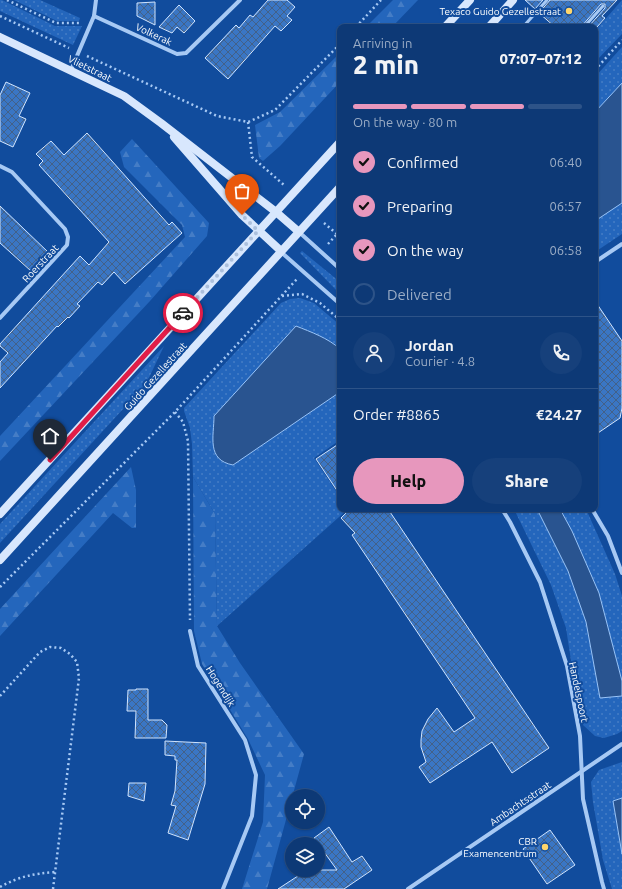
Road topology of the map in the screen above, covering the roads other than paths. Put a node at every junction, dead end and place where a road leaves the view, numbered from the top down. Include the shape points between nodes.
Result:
1 (96, 0) edge
2 (240, 0) edge
3 (470, 0) edge
4 (513, 0) edge
5 (547, 0) edge
6 (236, 2) edge
7 (604, 6) dead end
8 (94, 16) junction
9 (448, 24) edge
10 (492, 24) edge
11 (526, 24) edge
12 (587, 24) edge
13 (2, 37) edge
14 (71, 70) junction
15 (161, 123) junction
16 (337, 145) edge
17 (0, 166) edge
18 (337, 190) edge
19 (276, 212) junction
20 (258, 231) junction
21 (299, 232) junction
22 (622, 244) edge
23 (281, 251) junction
24 (598, 260) edge
25 (337, 265) edge
26 (337, 301) edge
27 (0, 318) edge
28 (504, 512) edge
29 (594, 512) edge
30 (0, 514) edge
31 (0, 560) edge
32 (622, 574) edge
33 (190, 631) road end
34 (622, 744) edge
35 (581, 772) junction
36 (223, 889) edge
37 (408, 889) edge
38 (604, 889) edge

1 - 8 street
2 - 6 street, Volkerak
3 - 9 main road
4 - 10 main road
5 - 11 lane
6 - 8 street, Volkerak via 186,53 177,54
7 - 12 lane
8 - 14 street
13 - 14 main road, Vlietstraat
14 - 15 main road, Vlietstraat via 124,96
15 - 19 main road, Vlietstraat
15 - 20 main road, Vlietstraat
16 - 19 main road
17 - 27 street, Roerstraat via 12,172 65,229 68,238 67,245
18 - 21 main road, Guido Gezellestraat
19 - 20 main road
19 - 21 main road, Vlietstraat
20 - 23 main road, Vlietstraat
20 - 30 main road
21 - 23 main road, Guido Gezellestraat
21 - 25 street
22 - 24 street
23 - 26 street
23 - 31 main road, Guido Gezellestraat
28 - 35 street, Handelspoort via 540,582 567,666 580,736
29 - 32 street via 608,536
33 - 36 street, Hogendijk via 198,666 245,740 256,775 252,816
34 - 35 street, Ambachtsstraat
35 - 37 street, Ambachtsstraat
35 - 38 street, Handelspoort via 583,799

